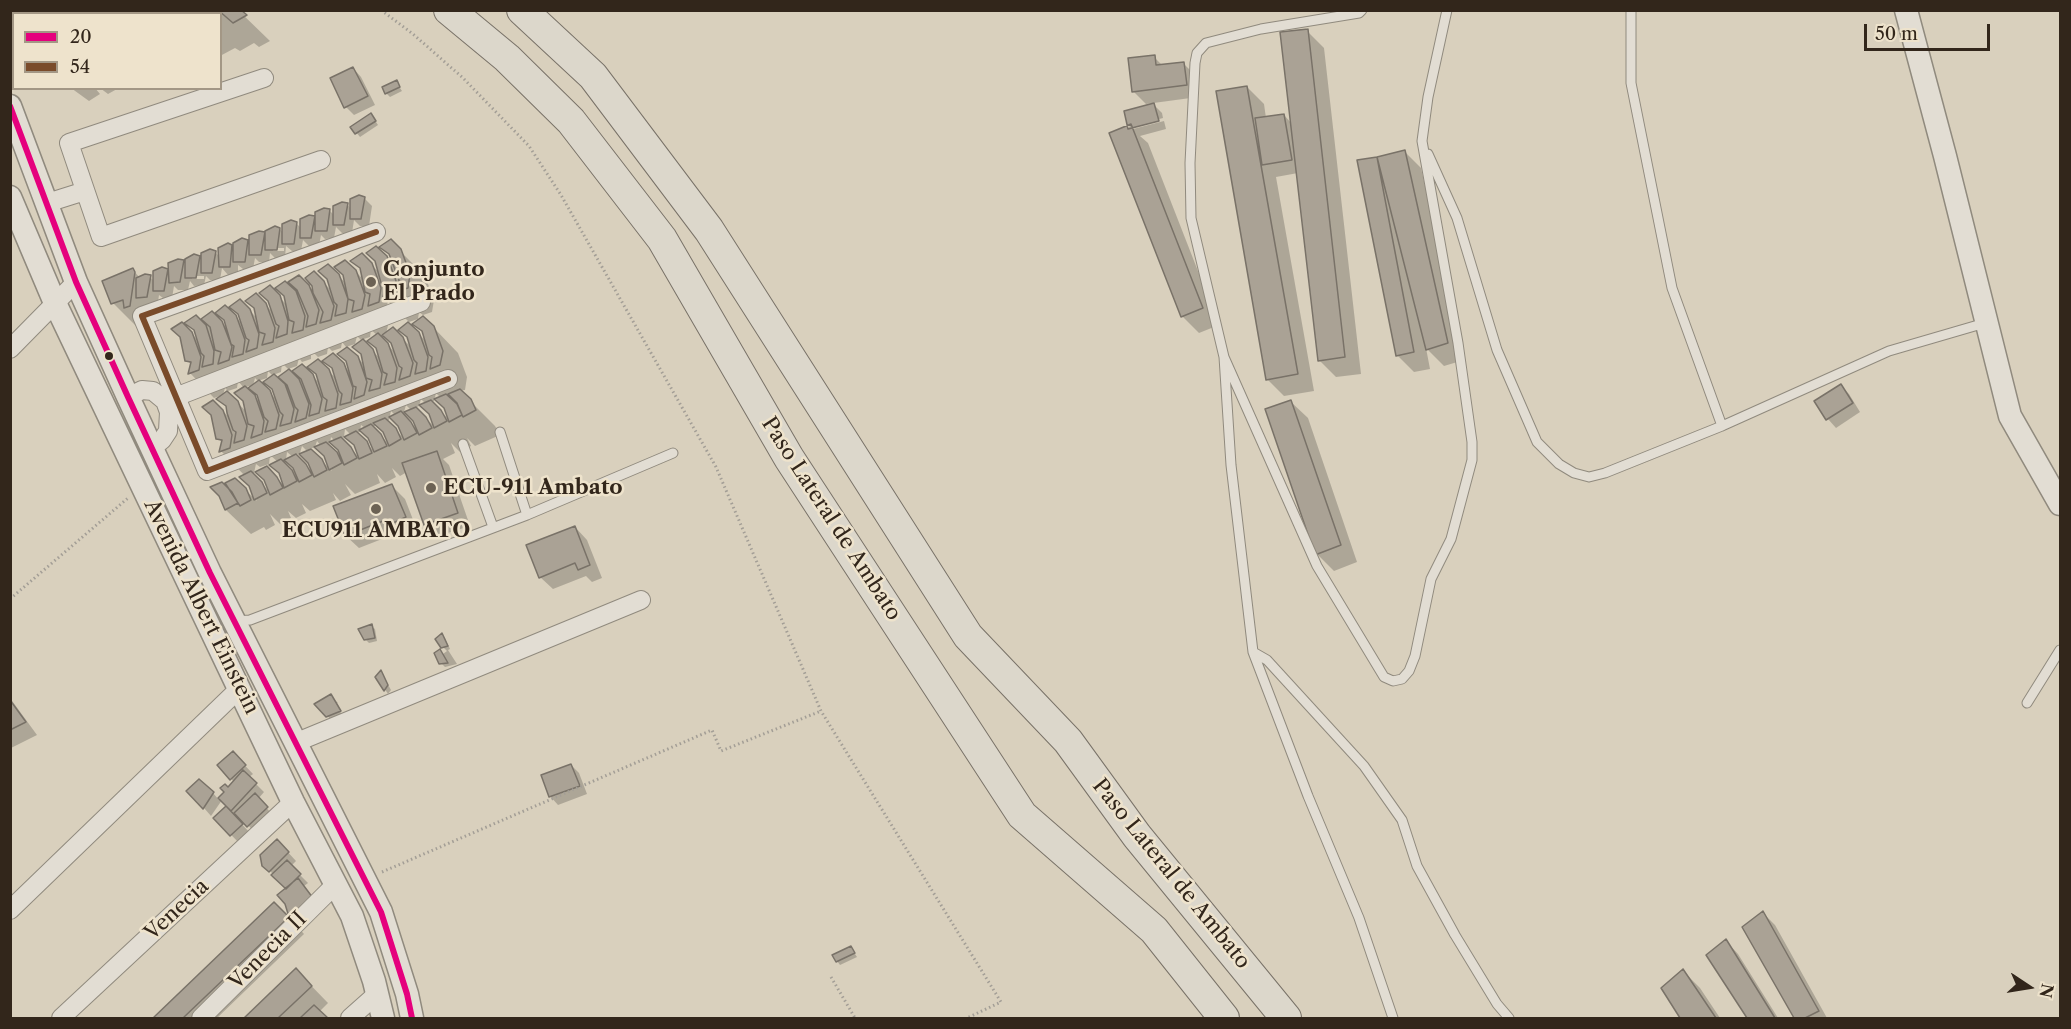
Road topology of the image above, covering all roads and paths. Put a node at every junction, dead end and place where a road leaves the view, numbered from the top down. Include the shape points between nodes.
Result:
1 (381, 10) edge
2 (449, 10) edge
3 (522, 10) edge
4 (1362, 10) edge
5 (1447, 10) edge
6 (1631, 10) edge
7 (1906, 10) edge
8 (264, 78) dead end
9 (10, 106) edge
10 (1422, 141) junction
11 (321, 160) dead end
12 (85, 191) junction
13 (10, 197) edge
14 (46, 203) junction
15 (376, 232) dead end
16 (76, 282) junction
17 (421, 302) dead end
18 (55, 303) junction
19 (1985, 323) junction
20 (10, 350) edge
21 (1224, 357) junction
22 (448, 379) dead end
23 (128, 397) junction
24 (170, 399) junction
25 (1722, 426) junction
26 (500, 432) dead end
27 (463, 444) dead end
28 (152, 448) junction
29 (673, 453) dead end
30 (142, 485) junction
31 (2061, 504) edge
32 (527, 514) junction
33 (493, 527) junction
34 (10, 599) edge
35 (641, 600) dead end
36 (235, 622) junction
37 (213, 633) junction
38 (2061, 650) edge
39 (1253, 652) junction
40 (240, 688) junction
41 (2027, 703) dead end
42 (821, 711) junction
43 (297, 742) junction
44 (293, 802) junction
45 (364, 879) junction
46 (336, 884) junction
47 (10, 910) edge
48 (831, 977) dead end
49 (377, 994) junction
50 (61, 1018) edge
51 (201, 1018) edge
52 (350, 1018) edge
53 (383, 1018) edge
54 (412, 1018) edge
55 (855, 1018) edge
56 (967, 1018) edge
57 (1224, 1018) edge
58 (1286, 1018) edge
59 (1394, 1018) edge
60 (1509, 1018) edge

1 - 42 path via 472,87 529,146 561,195 716,467
2 - 57 highway, Paso Lateral de Ambato via 507,58 571,121 662,239 789,458 1022,815 1154,930
3 - 58 highway, Paso Lateral de Ambato via 593,76 709,230 968,636 1068,741 1137,837
4 - 21 lane via 1206,43 1197,53 1191,218
5 - 10 lane
6 - 25 lane via 1631,82 1672,288
7 - 19 street
8 - 12 street via 69,143
9 - 14 street, Avenida Albert Einstein
10 - 21 lane via 1458,343 1472,460 1451,539 1431,579 1415,656 1402,679 1384,677 1317,566
10 - 25 lane via 1457,218 1497,350 1537,442 1559,464 1590,477
11 - 12 street via 101,237
12 - 14 street
13 - 18 street, Avenida Albert Einstein
14 - 16 street, Avenida Albert Einstein
15 - 24 street via 142,316
16 - 18 street
16 - 23 street, Avenida Albert Einstein
17 - 24 street
18 - 20 street
18 - 30 street, Avenida Albert Einstein
19 - 25 lane via 1888,351
19 - 31 street via 2010,416
21 - 39 lane via 1231,465
22 - 24 street via 207,471
23 - 24 street via 142,390
23 - 28 street, Avenida Albert Einstein
24 - 28 street via 168,431
26 - 32 lane
27 - 33 lane
28 - 36 street, Avenida Albert Einstein
29 - 32 lane
30 - 34 path
30 - 37 street, Avenida Albert Einstein
32 - 33 lane
33 - 36 lane via 250,620
35 - 43 street
36 - 37 street
36 - 43 street, Avenida Albert Einstein
37 - 40 street, Avenida Albert Einstein
38 - 41 lane
39 - 59 lane via 1359,918
39 - 60 lane via 1267,660 1357,758 1396,811 1418,866 1455,935
40 - 44 street, Avenida Albert Einstein
40 - 47 street
42 - 45 path via 721,751 712,730
42 - 56 path via 1001,1002
43 - 45 street, Avenida Albert Einstein
44 - 46 street, Avenida Albert Einstein
44 - 50 street, Venecia
45 - 54 street, Avenida Albert Einstein via 381,912
46 - 49 street, Avenida Albert Einstein via 352,916
46 - 51 street, Venecia II
48 - 55 path
49 - 52 street
49 - 53 street, Avenida Albert Einstein

